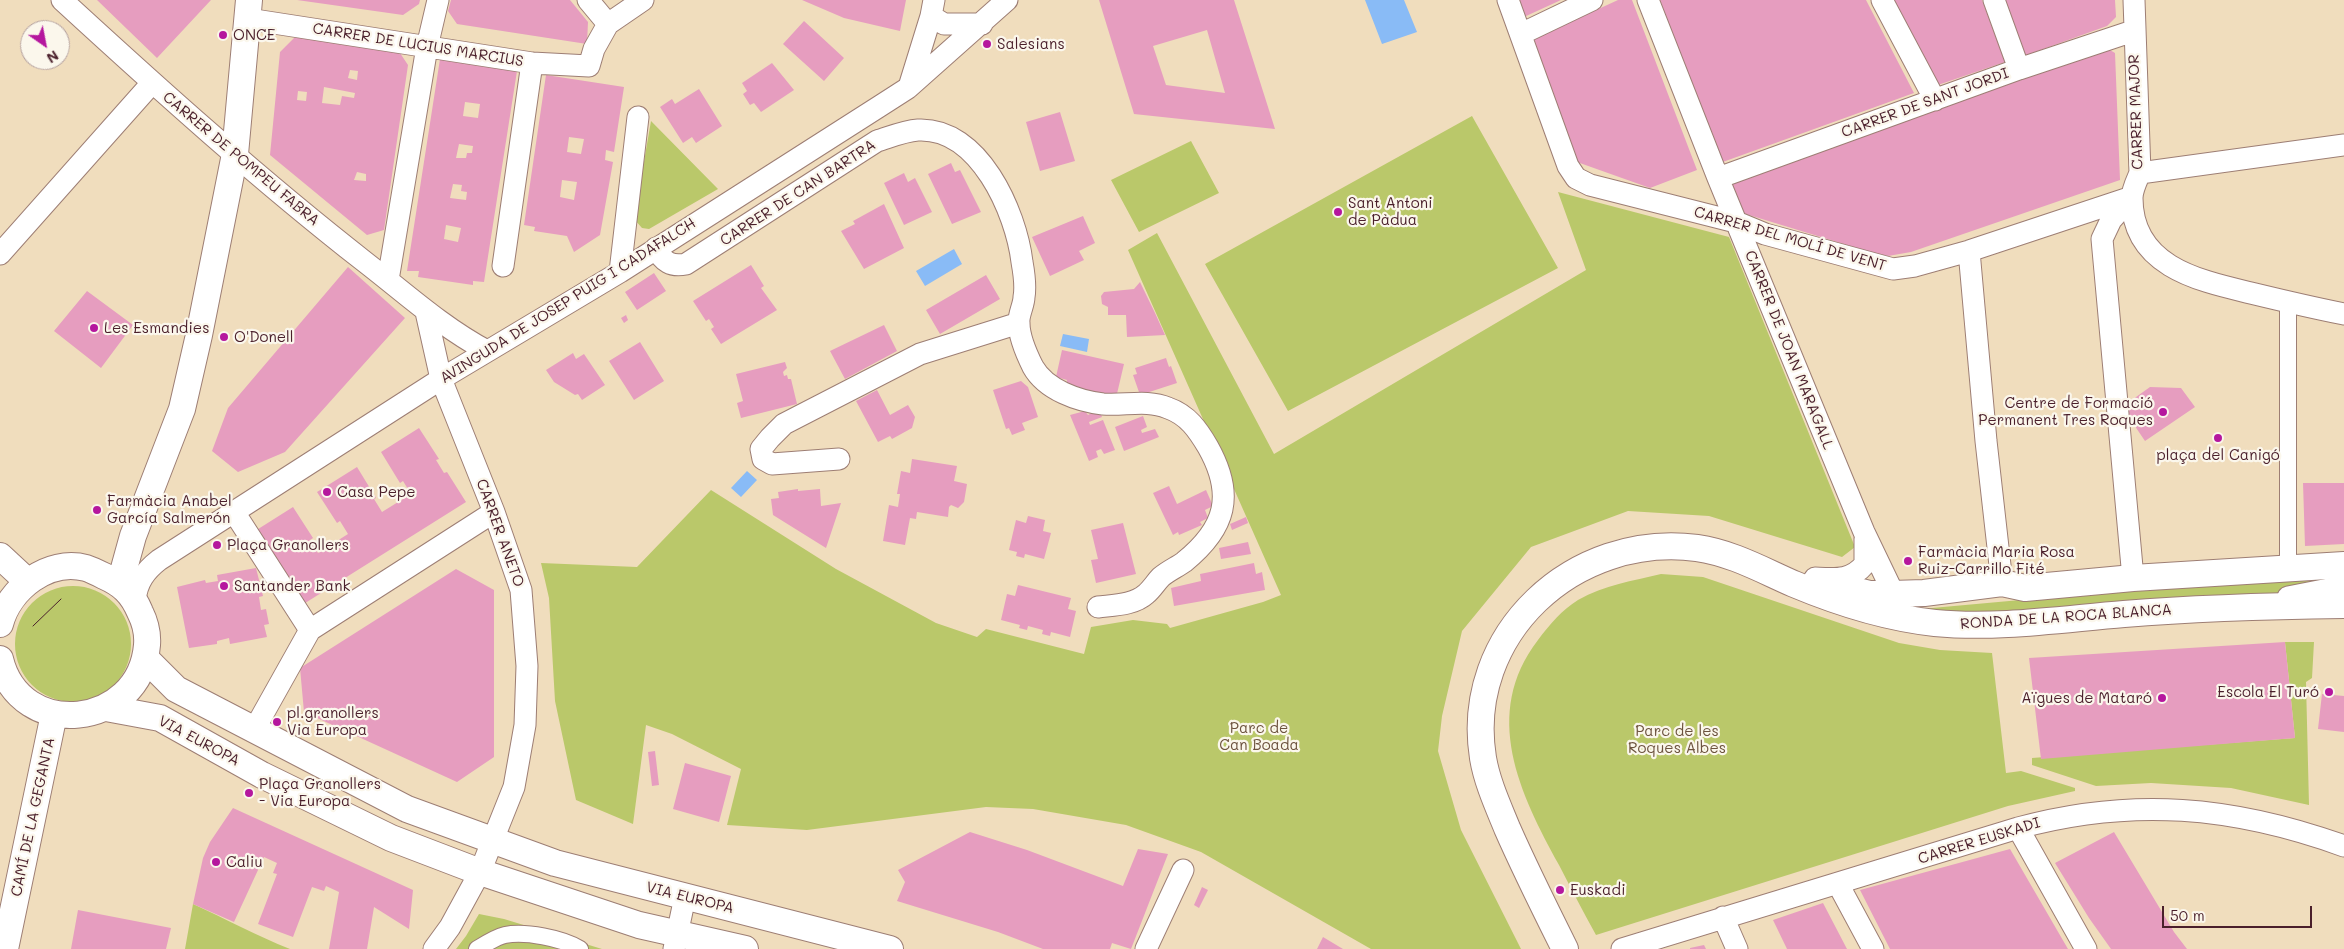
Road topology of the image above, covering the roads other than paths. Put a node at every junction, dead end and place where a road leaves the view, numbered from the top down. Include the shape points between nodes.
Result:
1 (62, 0) edge
2 (438, 0) edge
3 (588, 0) edge
4 (643, 0) edge
5 (1007, 0) edge
6 (1508, 0) edge
7 (1592, 0) edge
8 (1648, 0) edge
9 (1882, 0) edge
10 (1994, 0) edge
11 (2134, 0) edge
12 (932, 8) edge
13 (249, 9) edge
14 (608, 24) junction
15 (982, 24) junction
16 (2133, 31) junction
17 (1521, 34) junction
18 (427, 47) junction
19 (532, 63) junction
20 (2019, 69) junction
21 (152, 82) junction
22 (908, 88) junction
23 (1935, 100) junction
24 (638, 117) dead end
25 (2344, 145) edge
26 (236, 154) junction
27 (2140, 173) junction
28 (1718, 178) junction
29 (2132, 197) junction
30 (1736, 222) junction
31 (656, 248) junction
32 (1969, 252) junction
33 (0, 254) edge
34 (503, 266) dead end
35 (620, 272) junction
36 (388, 280) junction
37 (2288, 302) junction
38 (426, 312) junction
39 (2344, 314) edge
40 (1019, 323) junction
41 (487, 351) junction
42 (441, 379) junction
43 (839, 458) dead end
44 (234, 512) junction
45 (494, 512) junction
46 (1864, 532) junction
47 (0, 556) edge
48 (2344, 565) edge
49 (1762, 568) junction
50 (2288, 568) junction
51 (1815, 578) junction
52 (2133, 578) junction
53 (28, 582) junction
54 (2002, 583) junction
55 (2344, 586) edge
56 (128, 592) junction
57 (1892, 594) junction
58 (2344, 605) edge
59 (1098, 607) dead end
60 (2216, 607) junction
61 (1910, 619) junction
62 (0, 624) edge
63 (310, 630) junction
64 (145, 658) junction
65 (2, 673) edge
66 (106, 708) junction
67 (54, 714) junction
68 (254, 730) junction
69 (2018, 828) junction
70 (493, 839) junction
71 (2344, 846) edge
72 (1183, 870) dead end
73 (480, 872) junction
74 (1838, 884) junction
75 (685, 898) junction
76 (1723, 917) junction
77 (672, 944) edge
78 (5, 949) edge
79 (434, 949) edge
80 (477, 949) edge
81 (580, 949) edge
82 (745, 949) edge
83 (890, 949) edge
84 (1146, 949) edge
85 (1565, 949) edge
86 (1622, 949) edge
87 (1737, 949) edge
88 (1873, 949) edge
89 (2086, 949) edge

1 - 21 street, CARRER DE POMPEU FABRA
2 - 18 street
3 - 14 street
4 - 14 street
5 - 15 street, AVINGUDA DE JOSEP PUIG I CADAFALCH
6 - 17 street
7 - 17 street
8 - 28 street, CARRER DE JOAN MARAGALL
9 - 23 street
10 - 20 street
11 - 16 street, CARRER MAJOR
12 - 15 street via 944,24
12 - 22 street
13 - 18 street, CARRER DE LUCIUS MARCIUS
13 - 26 street
14 - 19 street, CARRER DE LUCIUS MARCIUS via 589,66
15 - 22 street, AVINGUDA DE JOSEP PUIG I CADAFALCH
16 - 20 street, CARRER DE SANT JORDI
16 - 27 street, CARRER MAJOR
17 - 30 street, CARRER DEL MOLÍ DE VENT via 1568,166 1576,178 1590,185
18 - 19 street, CARRER DE LUCIUS MARCIUS
18 - 36 street
19 - 34 street
20 - 23 street, CARRER DE SANT JORDI
21 - 26 street, CARRER DE POMPEU FABRA
21 - 33 street
22 - 31 street, AVINGUDA DE JOSEP PUIG I CADAFALCH
23 - 28 street, CARRER DE SANT JORDI
24 - 35 street
25 - 27 street
26 - 36 street, CARRER DE POMPEU FABRA
26 - 56 street via 182,409 133,536
27 - 29 street, CARRER MAJOR
28 - 30 street, CARRER DE JOAN MARAGALL
29 - 32 street, CARRER DEL MOLÍ DE VENT
29 - 37 street, CARRER MAJOR via 2136,228 2150,250 2170,266 2200,281
29 - 52 street via 2111,220 2102,239
30 - 32 street, CARRER DEL MOLÍ DE VENT via 1765,234 1892,269
30 - 46 street, CARRER DE JOAN MARAGALL
31 - 35 street, AVINGUDA DE JOSEP PUIG I CADAFALCH
31 - 40 street, CARRER DE CAN BARTRA via 662,259 674,266 686,264 877,141 919,130 935,132 954,138 968,149 1001,192 1022,260 1025,296
32 - 54 street
35 - 41 street, AVINGUDA DE JOSEP PUIG I CADAFALCH
36 - 38 street, CARRER DE POMPEU FABRA
37 - 39 street, CARRER MAJOR
37 - 50 street
38 - 41 street, CARRER DE POMPEU FABRA via 462,338
38 - 42 street
40 - 43 street via 920,354 784,424 761,449 763,459 772,464
40 - 59 street, CARRER DE CAN BARTRA via 1028,355 1042,380 1059,391 1102,404 1146,403 1178,412 1197,428 1222,476 1225,498 1220,516 1198,551 1162,576 1145,595 1133,602
41 - 42 street, AVINGUDA DE JOSEP PUIG I CADAFALCH
42 - 44 street, AVINGUDA DE JOSEP PUIG I CADAFALCH
42 - 45 street, CARRER ANETO
44 - 56 street, AVINGUDA DE JOSEP PUIG I CADAFALCH via 159,560
44 - 63 street
45 - 63 street
45 - 70 street, CARRER ANETO via 521,590 527,666 525,725 514,787
46 - 51 street, CARRER DE JOAN MARAGALL via 1865,564 1858,572 1838,580
46 - 57 street, CARRER DE JOAN MARAGALL
47 - 53 street
48 - 50 street
49 - 51 street
49 - 61 street, RONDA DE LA ROCA BLANCA via 1824,595
49 - 85 street via 1717,552 1678,546 1634,550 1606,557 1579,568 1543,593 1526,610 1500,649 1490,672 1482,711 1483,762 1519,855
50 - 52 street
51 - 57 street via 1854,591
52 - 54 street via 2025,588
53 - 56 street via 51,570 86,568
53 - 62 street via 10,600
54 - 57 street
55 - 60 street, RONDA DE LA ROCA BLANCA via 2299,596
56 - 64 street via 146,628
57 - 61 street, CARRER DE JOAN MARAGALL
58 - 60 street, RONDA DE LA ROCA BLANCA
60 - 61 street, RONDA DE LA ROCA BLANCA via 1997,624 1953,625
63 - 68 street
64 - 66 street via 134,683
64 - 68 street, VIA EUROPA via 176,689
65 - 67 street via 29,703
66 - 67 street via 74,716
66 - 73 street, VIA EUROPA via 160,718 262,775 382,834
67 - 78 street, CAMÍ DE LA GEGANTA
68 - 70 street, VIA EUROPA via 407,809
69 - 71 street, CARRER EUSKADI via 2108,811 2157,808 2259,819
69 - 74 street, CARRER EUSKADI
69 - 89 street
70 - 73 street
70 - 75 street, VIA EUROPA via 555,863
72 - 84 street
73 - 77 street, VIA EUROPA via 639,925
73 - 79 street via 450,928
74 - 76 street, CARRER EUSKADI
74 - 88 street
75 - 77 street
75 - 83 street, VIA EUROPA
76 - 86 street, CARRER EUSKADI
76 - 87 street
77 - 82 street, VIA EUROPA
80 - 81 street via 504,935 542,936

